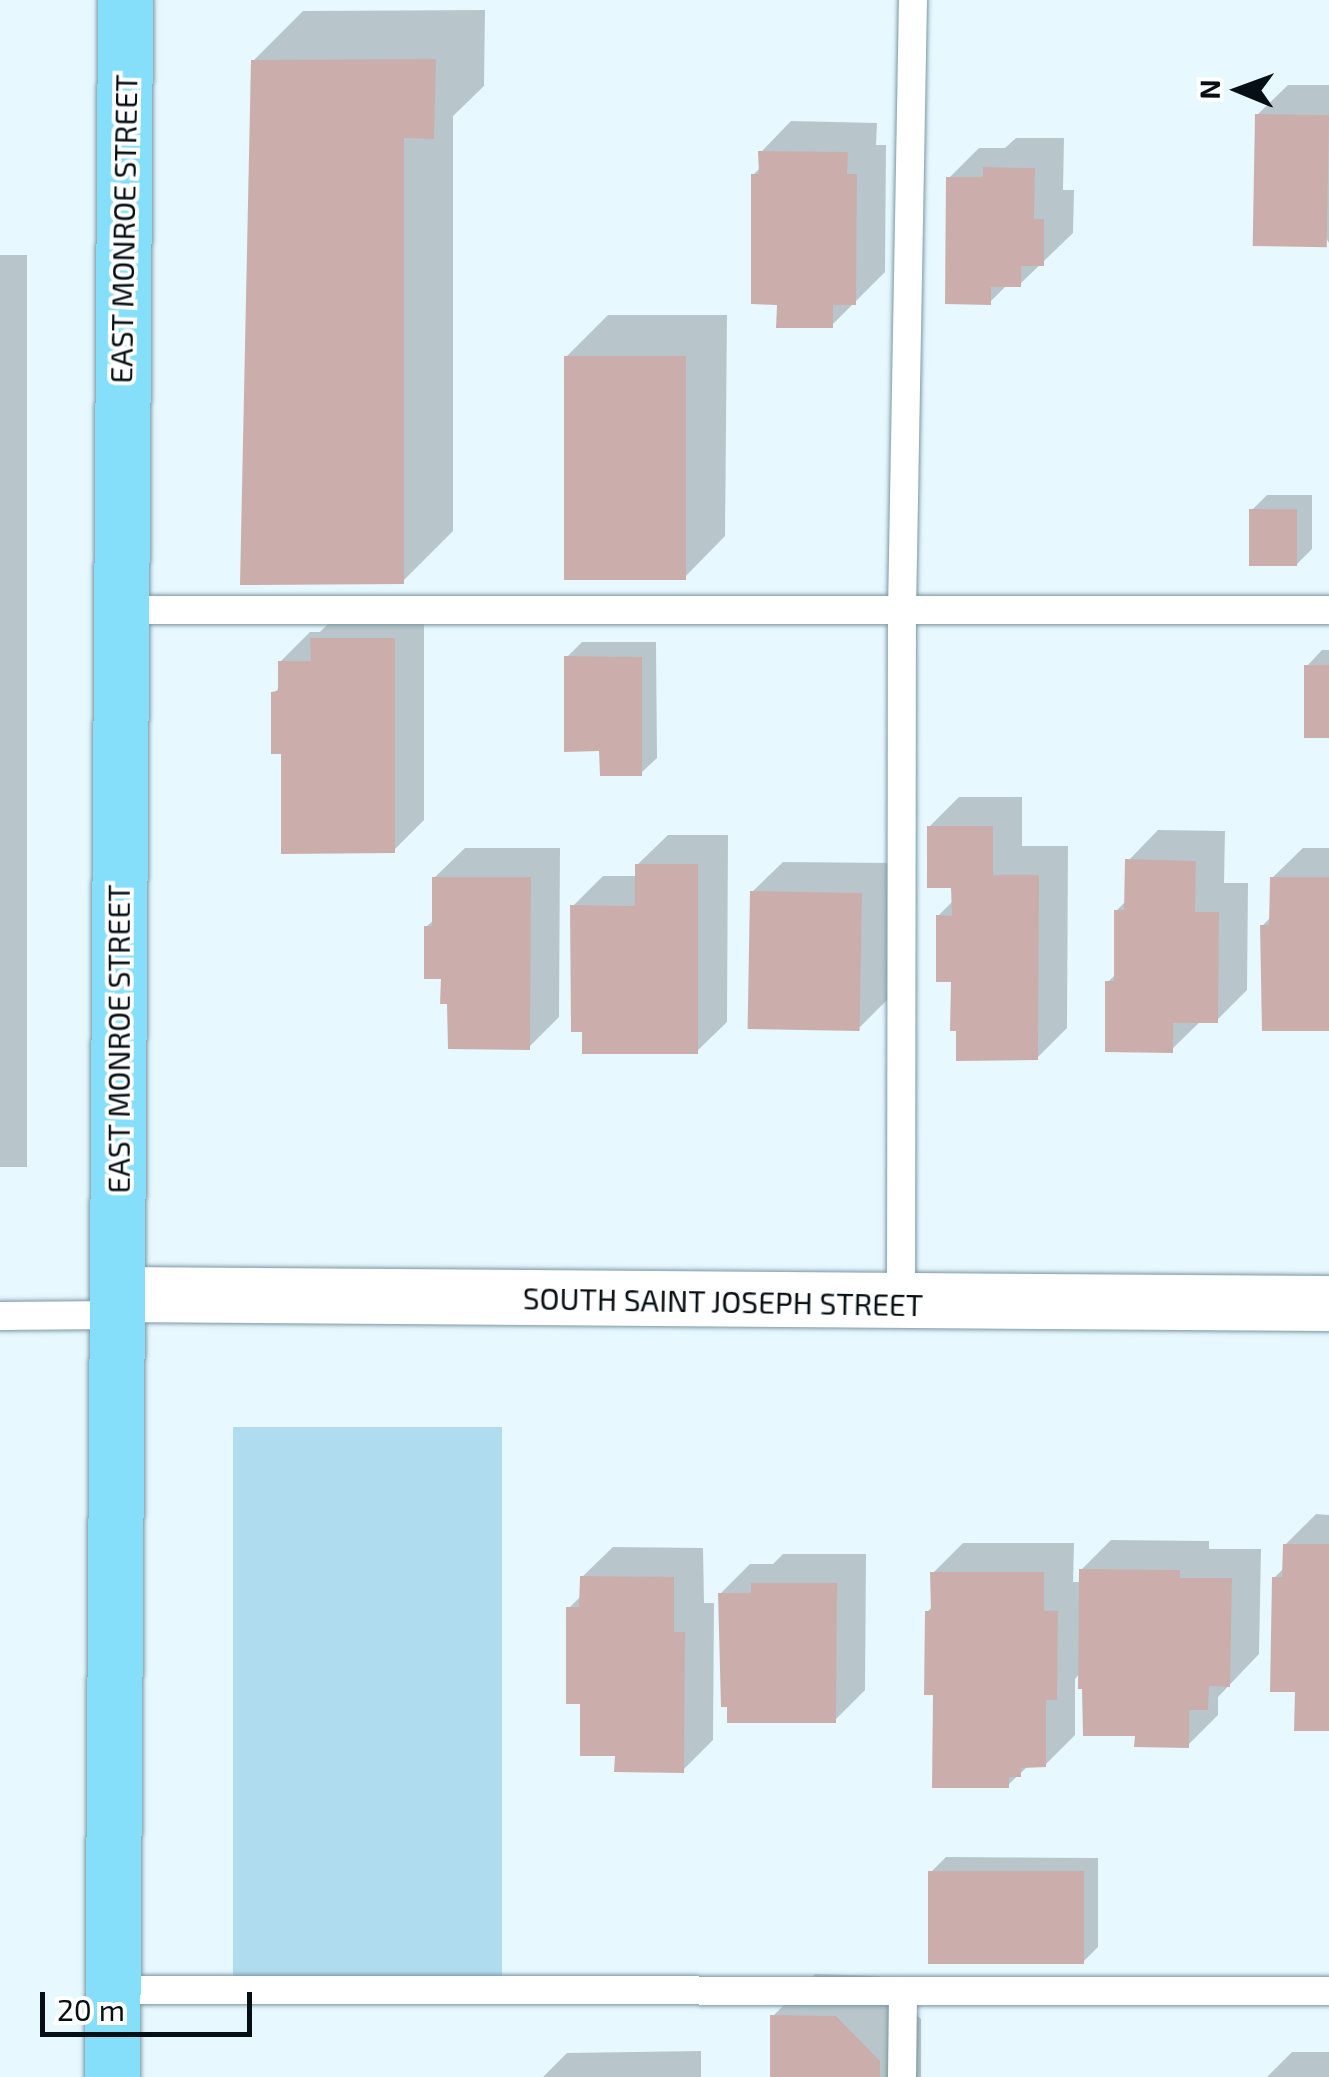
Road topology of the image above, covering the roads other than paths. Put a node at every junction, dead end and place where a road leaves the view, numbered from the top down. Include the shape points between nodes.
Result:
1 (125, 0) edge
2 (913, 0) edge
3 (120, 610) junction
4 (902, 610) junction
5 (1329, 610) edge
6 (900, 1303) junction
7 (1329, 1303) edge
8 (117, 1304) junction
9 (0, 1316) edge
10 (114, 1990) junction
11 (903, 1991) junction
12 (1329, 1991) edge
13 (112, 2077) edge
14 (902, 2077) edge

1 - 3 main road, EAST MONROE STREET
2 - 4 lane
3 - 4 lane
3 - 8 main road, EAST MONROE STREET
4 - 5 lane
4 - 6 lane
6 - 7 street, SOUTH SAINT JOSEPH STREET
6 - 8 street, SOUTH SAINT JOSEPH STREET
8 - 9 lane
8 - 10 main road, EAST MONROE STREET
10 - 11 lane
10 - 13 main road, EAST MONROE STREET
11 - 12 lane
11 - 14 lane

